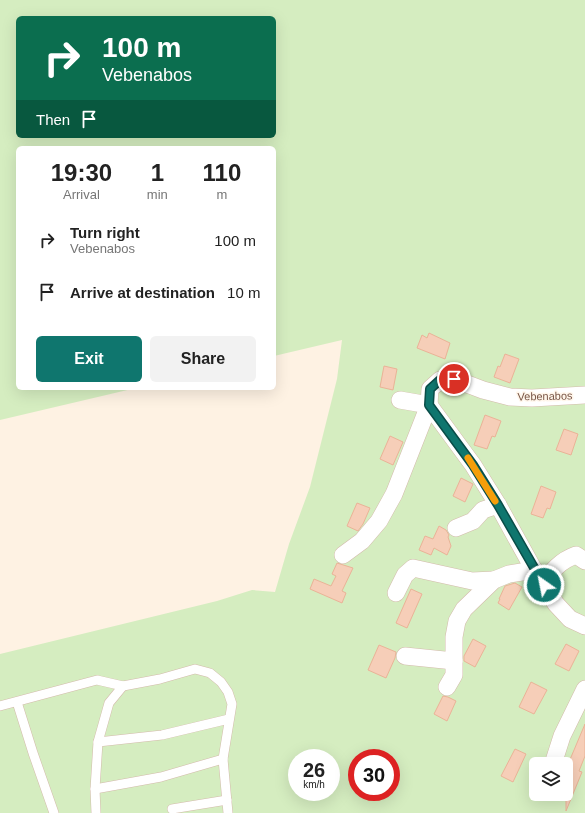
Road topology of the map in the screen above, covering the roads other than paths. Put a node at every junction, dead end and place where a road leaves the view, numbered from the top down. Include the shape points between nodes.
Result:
1 (585, 395) edge
2 (400, 400) dead end
3 (429, 405) junction
4 (498, 505) junction
5 (456, 528) dead end
6 (343, 555) dead end
7 (585, 561) edge
8 (534, 570) junction
9 (494, 580) junction
10 (544, 585) junction
11 (396, 594) dead end
12 (585, 626) edge
13 (405, 656) dead end
14 (454, 661) junction
15 (123, 686) junction
16 (447, 687) dead end
17 (585, 689) edge
18 (17, 702) junction
19 (0, 706) edge
20 (229, 719) junction
21 (98, 742) junction
22 (555, 757) edge
23 (223, 759) junction
24 (95, 789) junction
25 (228, 800) junction
26 (172, 809) dead end
27 (54, 813) edge
28 (96, 813) edge
29 (228, 813) edge

1 - 3 street, Vebenabos via 510,397 454,379 440,380 430,389
2 - 3 street
3 - 4 street via 473,465
3 - 6 street, Vebenabos via 394,494 379,522 362,541
4 - 5 street via 484,510 473,521
4 - 8 street
7 - 10 street via 576,555 568,558 548,574
8 - 9 street via 509,574
8 - 10 street
9 - 11 street via 472,581 413,568 405,574
9 - 14 street via 464,609 457,621
10 - 12 street via 556,604 570,619
13 - 14 street
14 - 16 street via 454,675
15 - 18 lane via 97,680
15 - 20 lane via 195,669 210,673 228,692 232,704
15 - 21 lane via 109,703
17 - 22 street via 562,736
18 - 19 lane
18 - 27 lane
20 - 21 lane via 162,735
20 - 23 lane
21 - 24 lane
23 - 24 lane via 161,777
23 - 25 lane
24 - 28 lane
25 - 26 lane
25 - 29 lane

